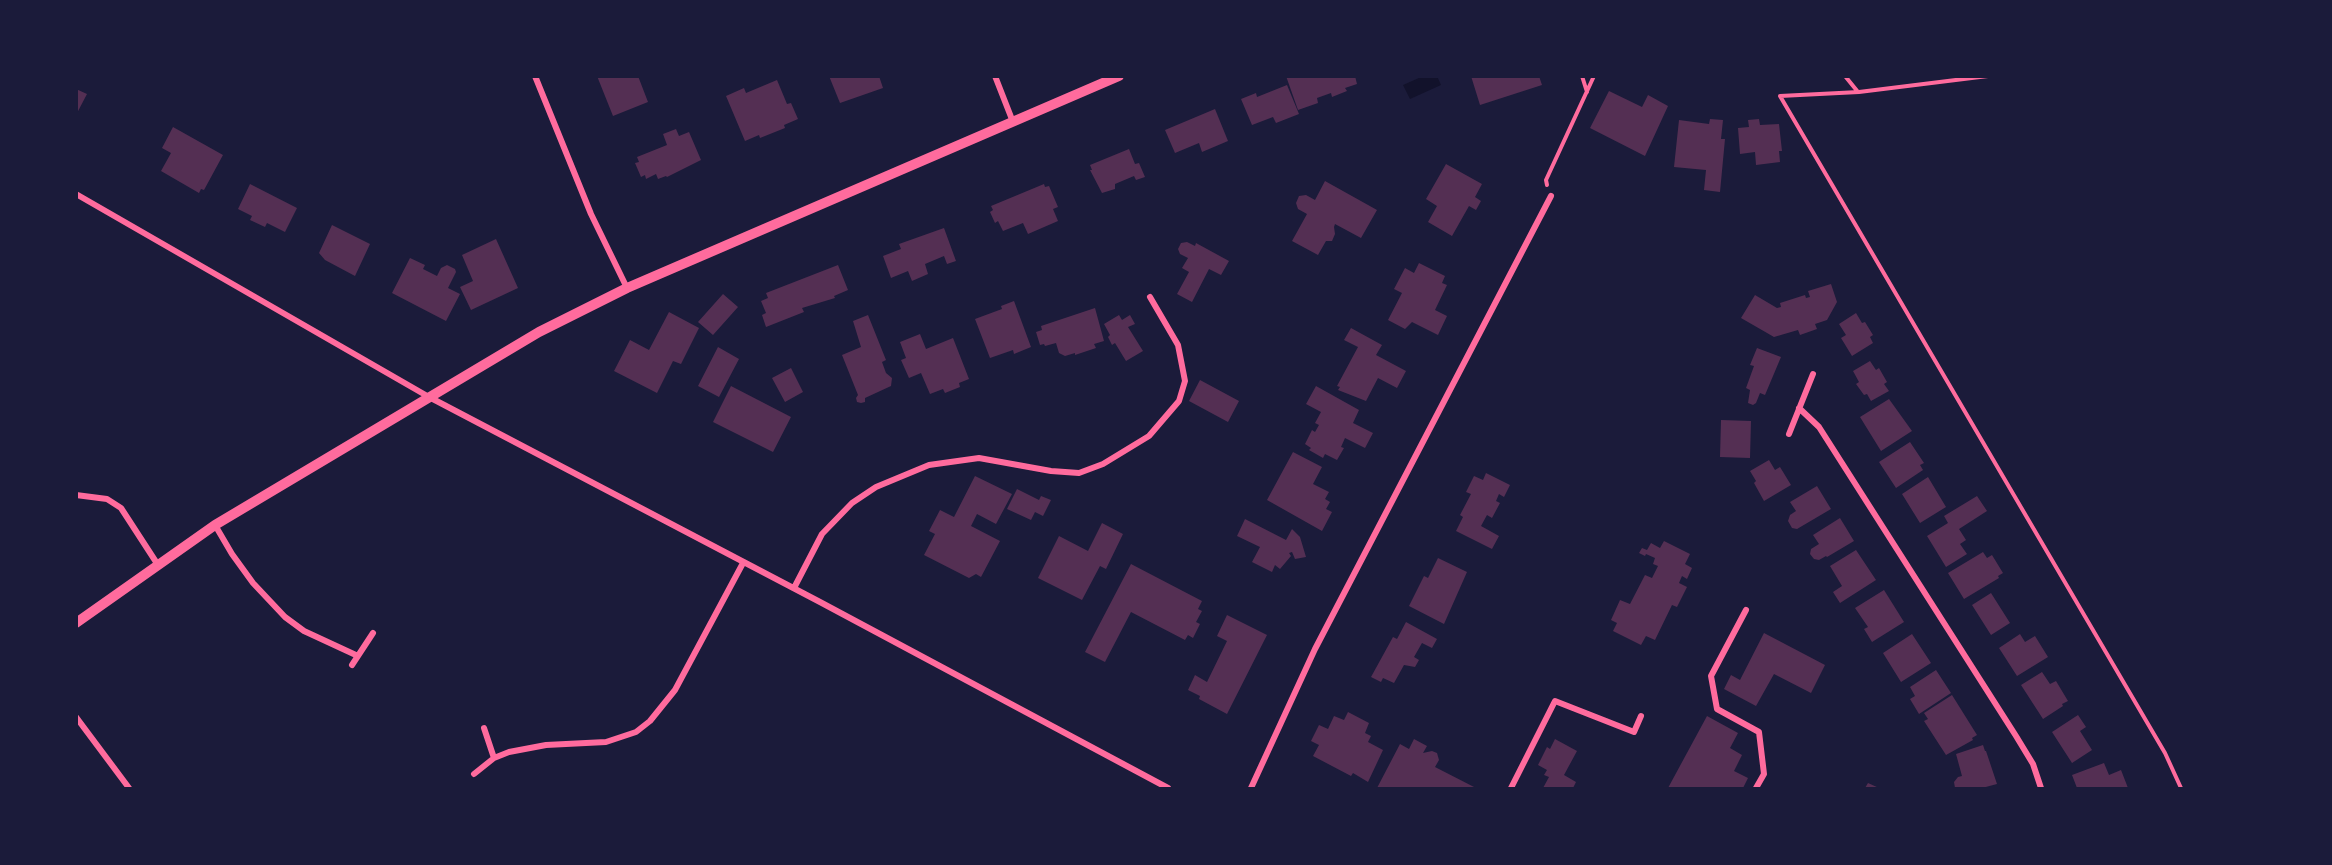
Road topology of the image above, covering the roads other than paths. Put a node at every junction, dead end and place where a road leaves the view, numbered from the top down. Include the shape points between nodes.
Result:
1 (535, 76) edge
2 (995, 76) edge
3 (1119, 76) edge
4 (1012, 122) junction
5 (76, 194) edge
6 (1551, 196) road end
7 (627, 288) junction
8 (1150, 297) dead end
9 (1813, 374) dead end
10 (429, 397) junction
11 (1799, 408) junction
12 (1789, 434) dead end
13 (76, 495) edge
14 (215, 525) junction
15 (743, 563) junction
16 (158, 565) junction
17 (794, 588) junction
18 (1746, 610) dead end
19 (76, 623) edge
20 (373, 633) dead end
21 (358, 656) junction
22 (352, 665) dead end
23 (1641, 716) dead end
24 (76, 717) edge
25 (484, 728) dead end
26 (494, 758) junction
27 (474, 774) dead end
28 (129, 789) edge
29 (1168, 789) edge
30 (1251, 789) edge
31 (1511, 789) edge
32 (1756, 789) edge
33 (2041, 789) edge

1 - 7 street via 591,214
2 - 4 street
3 - 4 street
4 - 7 street
5 - 10 street
6 - 30 street via 1315,649
7 - 10 street via 539,332
8 - 17 street via 1178,345 1185,381 1179,401 1149,436 1103,464 1079,472 979,458 929,465 876,487 852,503 822,534
9 - 11 street
10 - 14 street
10 - 15 street
11 - 12 street
11 - 33 street via 1819,428 2009,726 2032,764
13 - 16 street via 107,499 121,508
14 - 16 street
14 - 21 street via 253,583 285,617 304,631
15 - 17 street
15 - 26 street via 675,690 650,722 622,738 527,748
16 - 19 street
17 - 29 street
18 - 32 street via 1711,676 1717,709 1759,732 1764,774
20 - 21 street
21 - 22 street
23 - 31 street via 1634,732 1555,701
24 - 28 street
25 - 26 street
26 - 27 street

